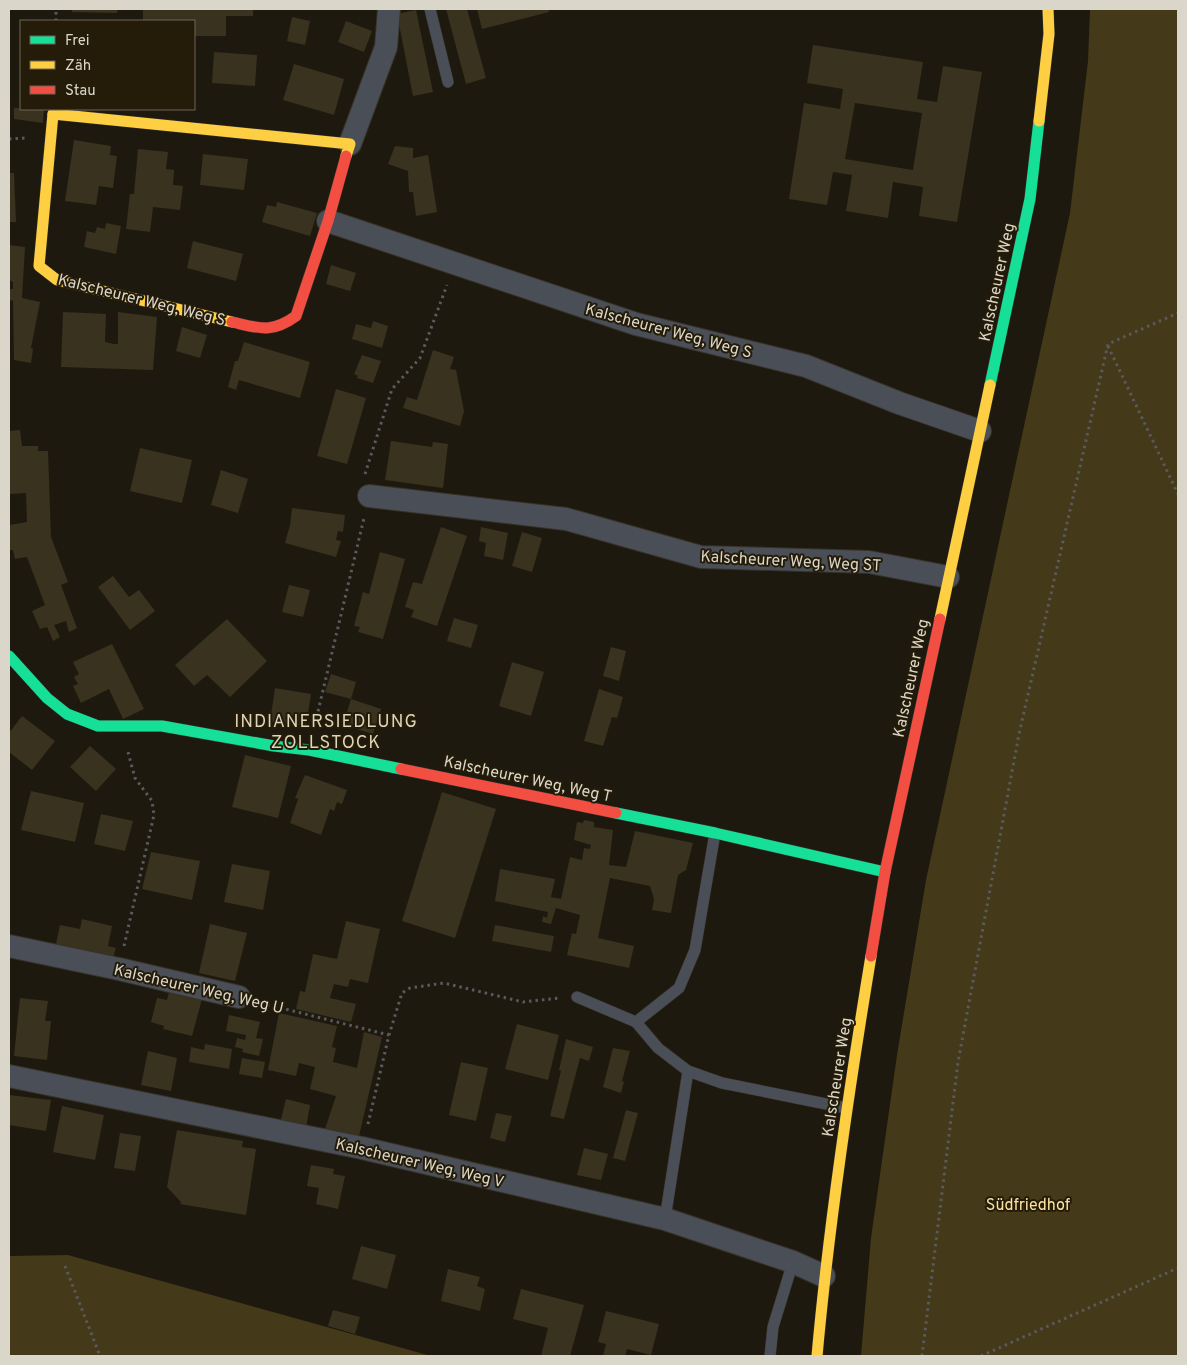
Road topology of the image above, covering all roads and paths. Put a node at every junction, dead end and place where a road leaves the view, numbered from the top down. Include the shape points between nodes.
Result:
1 (389, 9) edge
2 (430, 9) edge
3 (1048, 9) edge
4 (448, 82) dead end
5 (350, 144) junction
6 (328, 221) junction
7 (1178, 314) edge
8 (1108, 344) junction
9 (980, 431) junction
10 (1178, 494) edge
11 (369, 496) dead end
12 (948, 578) junction
13 (9, 656) edge
14 (125, 727) junction
15 (715, 833) junction
16 (886, 872) junction
17 (9, 946) edge
18 (119, 969) junction
19 (239, 997) joint
20 (577, 997) joint
21 (636, 1022) junction
22 (389, 1035) junction
23 (688, 1071) junction
24 (9, 1076) edge
25 (846, 1108) junction
26 (362, 1148) junction
27 (665, 1219) junction
28 (793, 1262) junction
29 (65, 1266) dead end
30 (1178, 1268) edge
31 (824, 1276) junction
32 (100, 1356) edge
33 (770, 1356) edge
34 (817, 1356) edge
35 (922, 1356) edge
36 (981, 1356) edge

1 - 5 street, Kalscheurer Weg, Weg S via 386,47
2 - 4 lane
3 - 9 street, Kalscheurer Weg via 1049,34 1030,199
5 - 6 street, Kalscheurer Weg, Weg S
5 - 6 street, Kalscheurer Weg, Weg S via 53,114 39,266 57,280 263,329 285,324 296,316
6 - 9 street, Kalscheurer Weg, Weg S via 636,324 806,366
7 - 8 path
8 - 10 path
8 - 35 path via 1019,734 959,1053
9 - 12 street, Kalscheurer Weg
11 - 12 street, Kalscheurer Weg, Weg ST via 566,519 701,557 869,562
12 - 16 street, Kalscheurer Weg
13 - 14 street, Kalscheurer Weg, Weg T via 47,698 67,714 98,726
14 - 15 street, Kalscheurer Weg, Weg T via 162,726 309,750
14 - 18 path via 135,778 152,801 154,815
15 - 16 street, Kalscheurer Weg, Weg T
15 - 21 lane via 695,950 679,988
16 - 25 street, Kalscheurer Weg
17 - 18 street, Kalscheurer Weg, Weg U
18 - 19 street, Kalscheurer Weg, Weg U
19 - 22 path, Kalscheurer Weg, Weg U
20 - 21 lane
20 - 22 path via 523,1002 444,983 410,988 402,993
21 - 23 lane via 658,1048
22 - 26 path
23 - 25 lane via 722,1083
23 - 27 lane
24 - 26 street, Kalscheurer Weg, Weg V
25 - 31 street, Kalscheurer Weg
26 - 27 street, Kalscheurer Weg, Weg V
27 - 28 street, Kalscheurer Weg, Weg V
28 - 31 street, Kalscheurer Weg, Weg V
28 - 33 lane via 773,1327
29 - 32 path
30 - 36 path
31 - 34 street, Kalscheurer Weg

